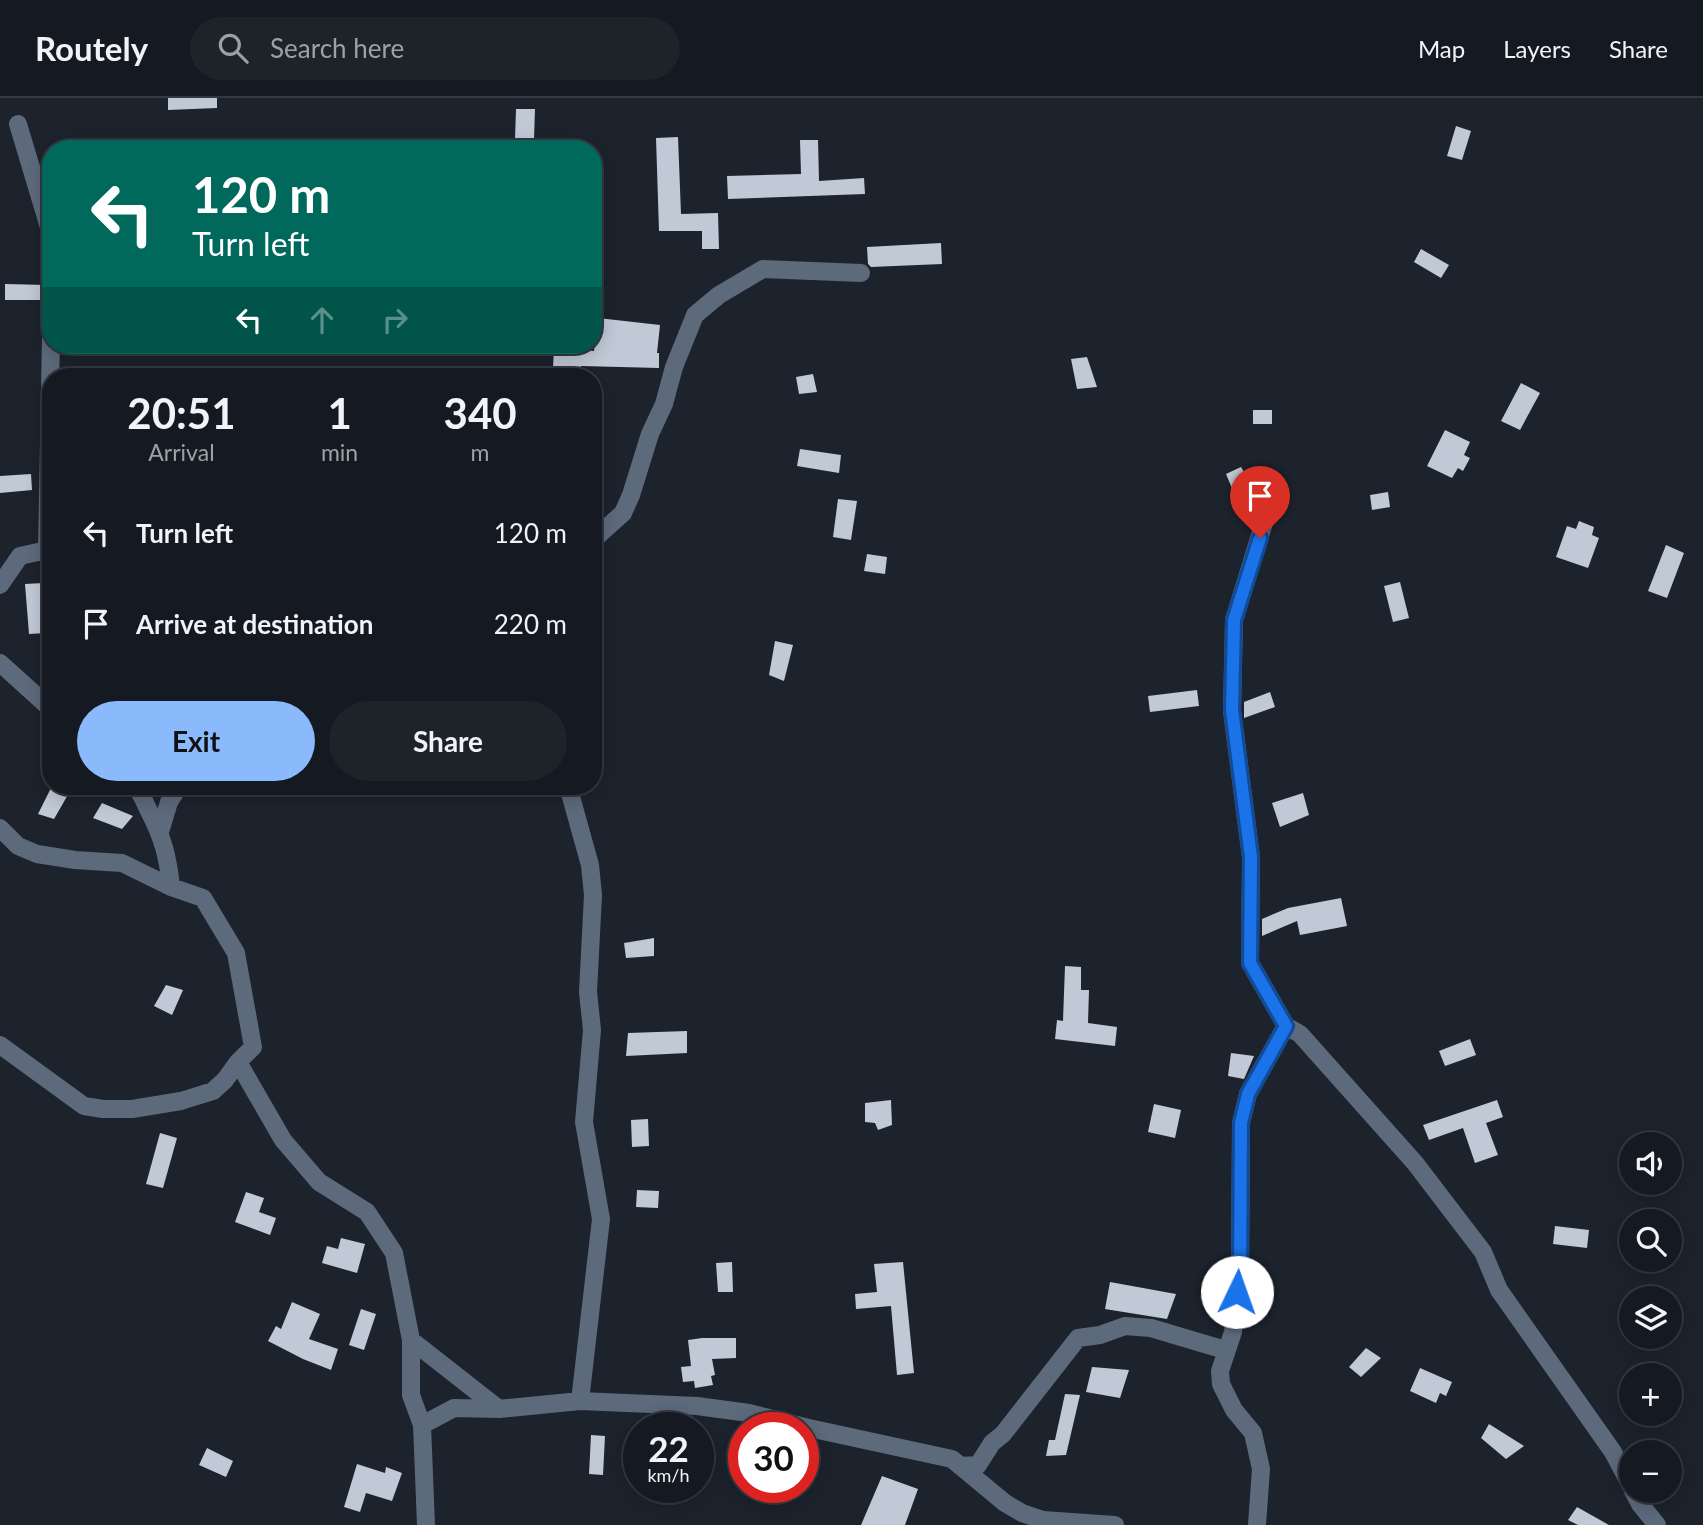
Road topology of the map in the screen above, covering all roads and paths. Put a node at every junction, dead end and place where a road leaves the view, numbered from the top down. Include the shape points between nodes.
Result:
1 (18, 124) dead end
2 (42, 204) edge
3 (861, 273) dead end
4 (1267, 513) dead end
5 (602, 532) edge
6 (42, 554) edge
7 (0, 585) edge
8 (0, 663) edge
9 (42, 701) edge
10 (142, 795) edge
11 (173, 795) edge
12 (571, 795) edge
13 (0, 828) edge
14 (160, 832) junction
15 (171, 887) junction
16 (1286, 1026) junction
17 (0, 1045) edge
18 (238, 1062) junction
19 (411, 1340) junction
20 (1226, 1350) junction
21 (580, 1401) junction
22 (499, 1409) junction
23 (422, 1426) junction
24 (1619, 1464) edge
25 (961, 1466) junction
26 (1639, 1503) edge
27 (426, 1525) edge
28 (1115, 1525) edge
29 (1257, 1525) edge
30 (1657, 1525) edge

1 - 2 street
3 - 5 street via 763,270 719,295 695,316 631,495 623,513
4 - 16 street via 1234,620 1232,710 1251,857 1250,963
6 - 7 street via 20,556
8 - 9 street
10 - 14 street
11 - 14 street
12 - 21 street via 590,865 593,895 588,992 592,1030 584,1122 601,1219
13 - 15 street via 18,846 37,854 122,863
14 - 15 street
15 - 18 street via 203,898 236,953 253,1048
16 - 20 street via 1248,1094 1241,1123 1240,1272 1233,1332
16 - 24 street via 1300,1034 1415,1163 1475,1241 1499,1290
17 - 18 street via 84,1106 103,1109 169,1103 213,1091
18 - 19 street via 283,1140 319,1182 367,1212 394,1253
19 - 22 street
19 - 23 street via 411,1395
20 - 25 street via 1125,1325 1078,1338 978,1465
20 - 29 street via 1221,1384 1253,1433 1261,1469
21 - 22 street
21 - 25 street via 749,1412 952,1459
22 - 23 street via 454,1408
23 - 27 street
25 - 28 street via 1022,1513 1043,1520
26 - 30 street

